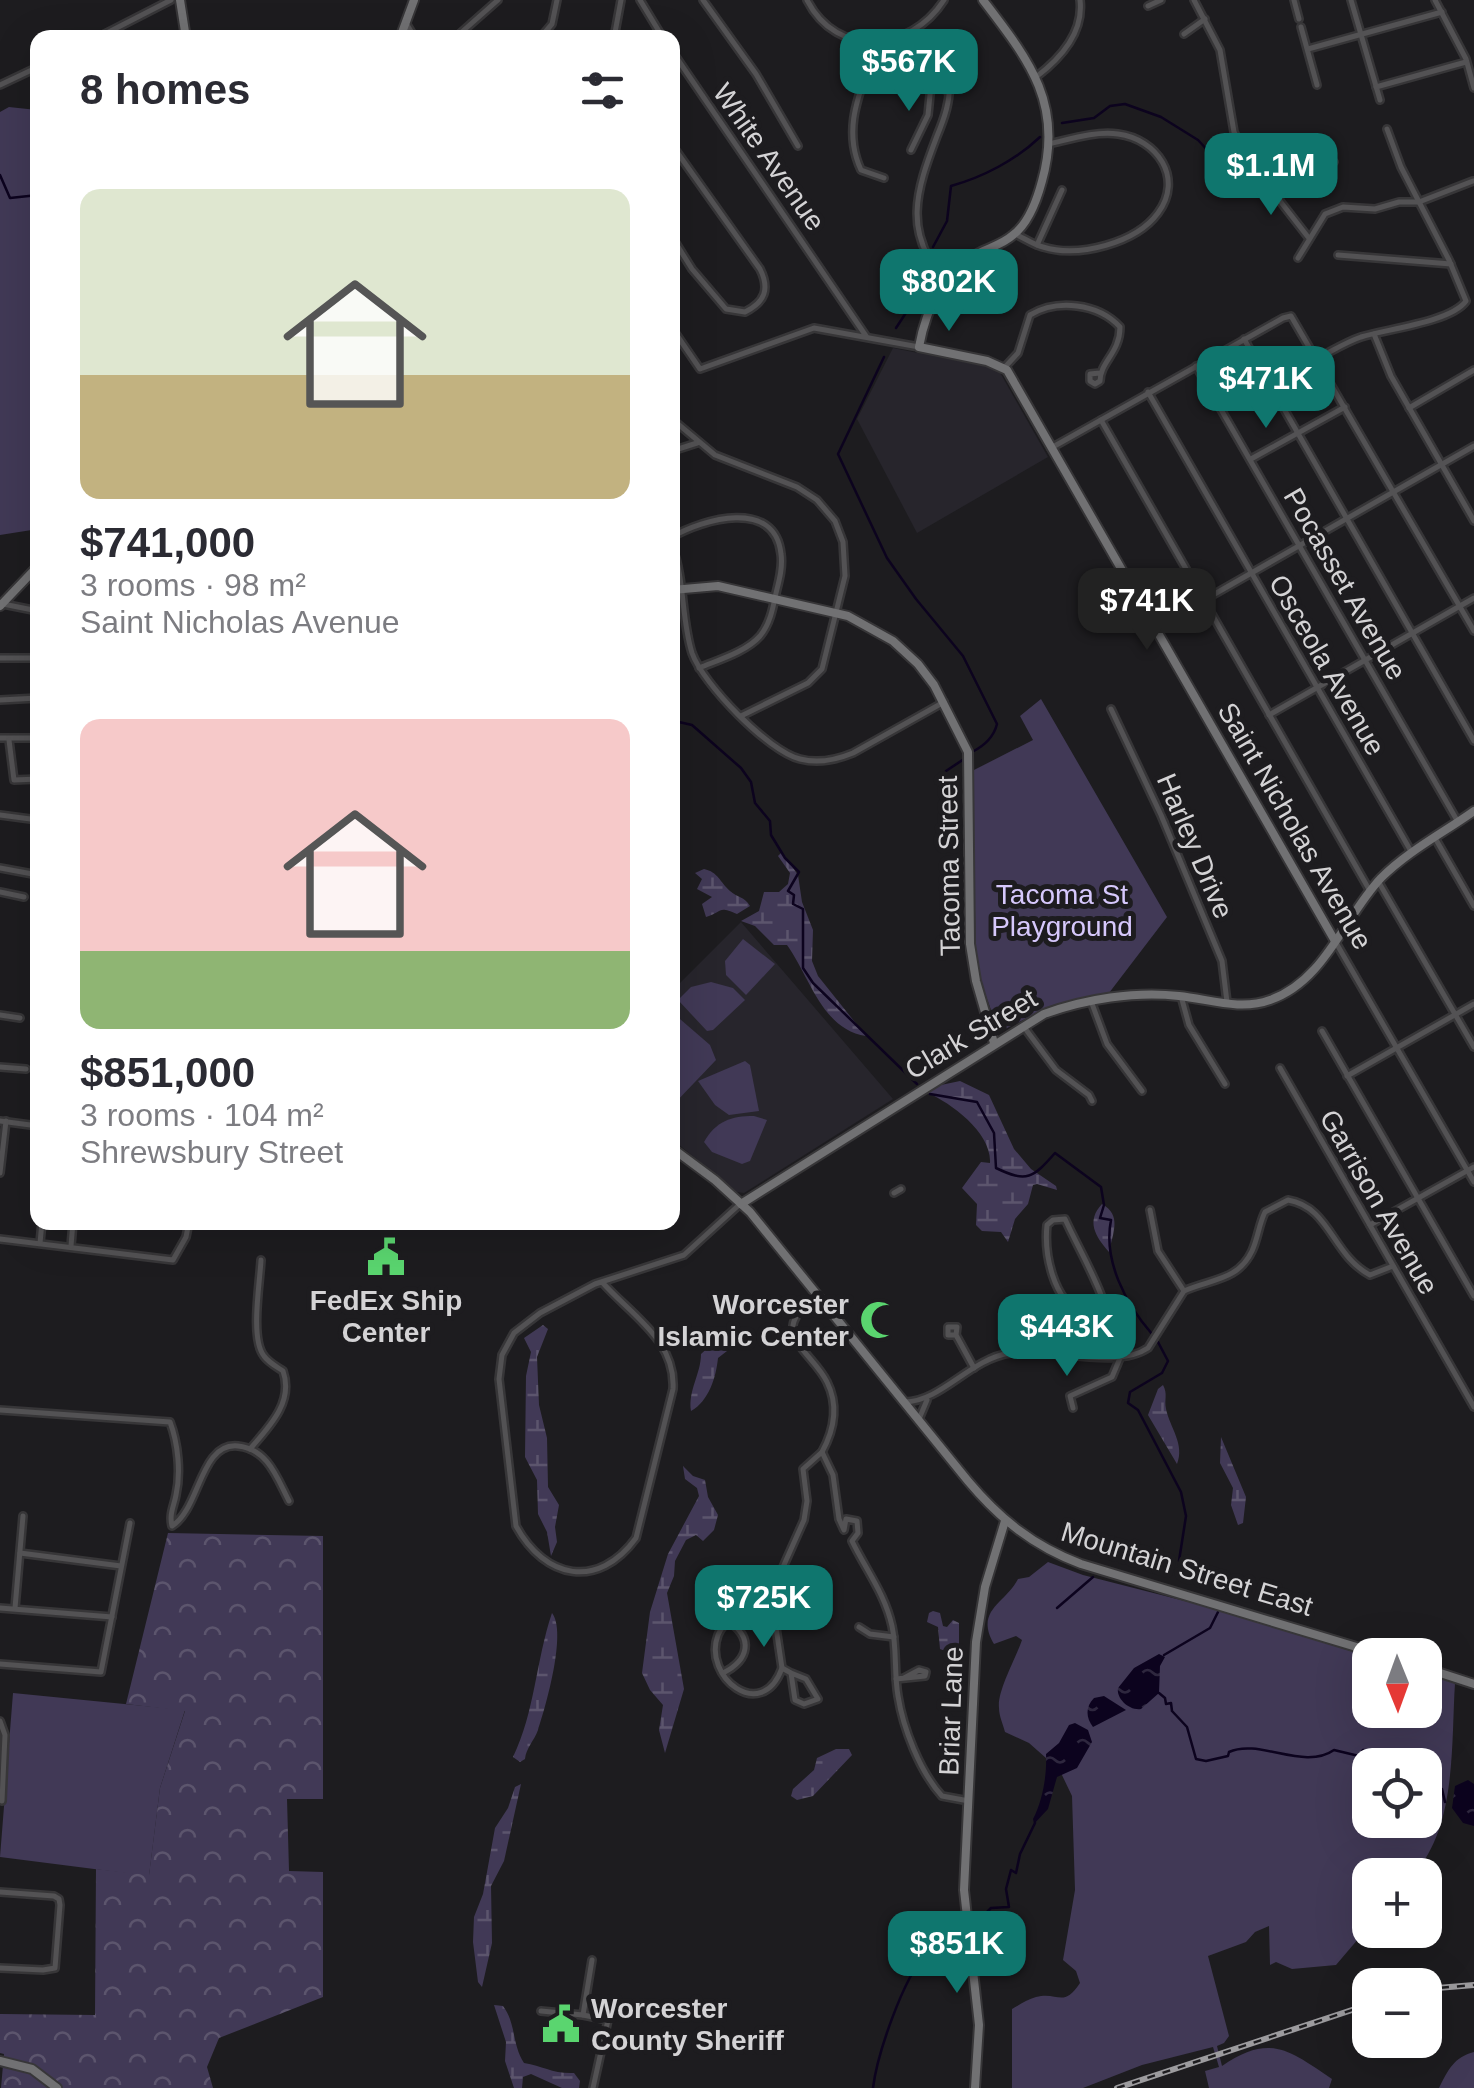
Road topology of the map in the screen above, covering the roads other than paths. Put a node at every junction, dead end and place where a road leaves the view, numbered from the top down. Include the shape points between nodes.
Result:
1 (171, 0) edge
2 (180, 0) edge
3 (414, 0) edge
4 (498, 0) edge
5 (557, 0) edge
6 (621, 0) edge
7 (640, 0) edge
8 (703, 0) edge
9 (807, 0) edge
10 (944, 0) edge
11 (983, 0) edge
12 (1080, 0) edge
13 (1161, 0) edge
14 (1194, 0) edge
15 (1294, 0) edge
16 (1351, 0) edge
17 (1435, 0) edge
18 (1148, 6) dead end
19 (1442, 12) junction
20 (1205, 19) junction
21 (406, 24) junction
22 (552, 24) junction
23 (113, 30) edge
24 (185, 30) edge
25 (403, 30) edge
26 (410, 30) edge
27 (464, 30) edge
28 (547, 30) edge
29 (552, 30) edge
30 (615, 30) edge
31 (658, 30) edge
32 (916, 30) junction
33 (1184, 34) dead end
34 (1361, 34) junction
35 (876, 41) junction
36 (1308, 49) junction
37 (1466, 62) junction
38 (680, 64) edge
39 (30, 71) edge
40 (904, 76) dead end
41 (1036, 76) junction
42 (931, 85) junction
43 (1317, 85) dead end
44 (0, 86) edge
45 (1376, 87) junction
46 (1474, 88) edge
47 (950, 91) junction
48 (1380, 100) dead end
49 (1387, 129) dead end
50 (1049, 144) junction
51 (798, 146) dead end
52 (912, 150) dead end
53 (680, 157) edge
54 (1334, 162) dead end
55 (884, 178) dead end
56 (1274, 181) junction
57 (1474, 182) edge
58 (1062, 190) dead end
59 (1419, 202) junction
60 (1015, 234) junction
61 (1308, 237) junction
62 (1037, 245) junction
63 (680, 250) edge
64 (1338, 255) dead end
65 (1298, 258) dead end
66 (1450, 264) junction
67 (946, 282) junction
68 (1374, 334) junction
69 (866, 336) junction
70 (1244, 339) junction
71 (680, 340) edge
72 (919, 347) junction
73 (1318, 358) junction
74 (1196, 366) junction
75 (1005, 367) junction
76 (1474, 370) edge
77 (1100, 373) dead end
78 (1148, 392) junction
79 (1345, 407) junction
80 (1409, 408) junction
81 (1101, 420) junction
82 (680, 427) edge
83 (1298, 433) junction
84 (697, 443) junction
85 (1474, 446) edge
86 (680, 448) edge
87 (1051, 448) junction
88 (1251, 459) junction
89 (1442, 465) junction
90 (1394, 492) junction
91 (1348, 518) junction
92 (1474, 521) edge
93 (680, 533) edge
94 (1300, 546) junction
95 (30, 574) edge
96 (1252, 574) junction
97 (680, 589) edge
98 (1474, 598) edge
99 (774, 599) junction
100 (1204, 600) junction
101 (680, 602) edge
102 (1, 604) edge
103 (1460, 606) junction
104 (30, 610) edge
105 (838, 613) junction
106 (1155, 628) junction
107 (1474, 631) edge
108 (1413, 632) junction
109 (0, 658) edge
110 (30, 658) edge
111 (1365, 659) junction
112 (699, 668) junction
113 (1318, 688) junction
114 (30, 698) edge
115 (0, 700) edge
116 (944, 702) junction
117 (1112, 709) dead end
118 (1270, 714) junction
119 (741, 716) junction
120 (0, 738) edge
121 (30, 739) edge
122 (9, 740) junction
123 (1474, 740) edge
124 (30, 779) edge
125 (1474, 811) edge
126 (0, 815) edge
127 (30, 819) edge
128 (1458, 822) junction
129 (1435, 838) junction
130 (1412, 853) junction
131 (0, 868) edge
132 (30, 873) edge
133 (1378, 881) junction
134 (1370, 891) junction
135 (0, 892) edge
136 (24, 897) dead end
137 (1474, 906) edge
138 (1335, 941) junction
139 (1181, 996) junction
140 (1090, 1001) junction
141 (1227, 1004) junction
142 (1474, 1004) edge
143 (1455, 1014) junction
144 (0, 1016) edge
145 (20, 1018) dead end
146 (1023, 1025) junction
147 (1322, 1031) dead end
148 (994, 1042) junction
149 (1474, 1047) edge
150 (1396, 1049) junction
151 (0, 1066) edge
152 (1280, 1068) dead end
153 (26, 1069) dead end
154 (1348, 1076) junction
155 (1225, 1084) dead end
156 (1142, 1092) dead end
157 (1092, 1101) dead end
158 (3, 1121) edge
159 (30, 1125) edge
160 (680, 1154) edge
161 (1471, 1169) edge
162 (0, 1172) edge
163 (1474, 1182) edge
164 (901, 1188) dead end
165 (894, 1193) dead end
166 (1418, 1200) junction
167 (741, 1204) junction
168 (1150, 1210) dead end
169 (1370, 1225) junction
170 (41, 1230) edge
171 (72, 1230) edge
172 (187, 1230) edge
173 (0, 1239) edge
174 (40, 1243) junction
175 (71, 1246) junction
176 (261, 1260) dead end
177 (1393, 1266) junction
178 (602, 1282) junction
179 (1187, 1289) junction
180 (1474, 1294) edge
181 (820, 1296) junction
182 (1106, 1310) junction
183 (956, 1335) dead end
184 (1112, 1358) junction
185 (1120, 1358) junction
186 (974, 1368) junction
187 (927, 1400) junction
188 (905, 1402) junction
189 (1474, 1407) edge
190 (1074, 1408) dead end
191 (0, 1410) edge
192 (919, 1420) junction
193 (250, 1449) junction
194 (822, 1452) junction
195 (289, 1502) dead end
196 (23, 1516) dead end
197 (1005, 1521) junction
198 (130, 1523) dead end
199 (844, 1530) junction
200 (852, 1541) junction
201 (20, 1553) junction
202 (122, 1566) junction
203 (0, 1608) edge
204 (15, 1609) junction
205 (738, 1610) dead end
206 (112, 1617) junction
207 (728, 1621) junction
208 (859, 1627) dead end
209 (894, 1637) junction
210 (1352, 1646) edge
211 (0, 1664) edge
212 (782, 1668) junction
213 (722, 1673) junction
214 (792, 1673) junction
215 (1442, 1674) edge
216 (1474, 1684) edge
217 (0, 1721) edge
218 (2, 1775) edge
219 (969, 1800) junction
220 (2, 1801) edge
221 (0, 1892) edge
222 (592, 1960) dead end
223 (0, 1968) edge
224 (540, 2011) dead end
225 (583, 2014) junction
226 (0, 2061) edge
227 (58, 2088) edge
228 (592, 2088) edge
229 (975, 2088) edge

1 - 23 street
2 - 24 street
3 - 21 street
4 - 27 street
5 - 22 street
6 - 30 street
7 - 31 street
8 - 51 street
9 - 35 street via 832,30
10 - 32 street
11 - 41 street
12 - 41 street via 1074,36
13 - 18 street
14 - 20 street
15 - 36 street
16 - 34 street
17 - 19 street
19 - 34 street
19 - 37 street
20 - 33 street
20 - 56 street via 1225,67 1234,132 1255,173
21 - 25 street
21 - 26 street
22 - 28 street
22 - 29 street
32 - 35 street
32 - 47 street via 942,62
34 - 36 street
34 - 45 street
35 - 55 street via 852,130 861,170
36 - 43 street
37 - 45 street
37 - 46 street
38 - 69 street, White Avenue
39 - 44 street
40 - 42 street
41 - 50 street
42 - 47 street
42 - 52 street via 928,114
45 - 48 street
47 - 67 street via 917,197 924,254
49 - 59 street
50 - 60 street via 1040,188
50 - 62 street via 1104,133 1133,138 1158,153 1169,188 1154,218 1125,237 1074,250
53 - 63 street via 764,278 766,292 745,312 729,310
54 - 56 street
56 - 61 street via 1280,201
57 - 59 street
58 - 62 street
59 - 61 street via 1344,207 1325,214
59 - 66 street
60 - 62 street
60 - 67 street via 970,259
61 - 65 street
64 - 66 street
66 - 68 street via 1465,304
67 - 72 street via 928,310
68 - 73 street
68 - 80 street
69 - 71 street via 811,328 700,369
69 - 72 street
70 - 73 street via 1291,316
70 - 74 street
70 - 83 street
72 - 75 street
73 - 79 street
74 - 78 street
74 - 88 street, Pocasset Avenue
75 - 77 street via 1018,353 1030,315 1064,305 1108,313 1120,326 1120,342
75 - 87 street, Saint Nicholas Avenue
76 - 80 street
78 - 81 street
78 - 96 street, Osceola Avenue
79 - 83 street
79 - 90 street
80 - 89 street
81 - 87 street
81 - 100 street
82 - 84 street
83 - 88 street
83 - 91 street
84 - 86 street
84 - 105 street via 797,487 823,506 846,554
85 - 89 street
87 - 106 street, Saint Nicholas Avenue
88 - 94 street, Pocasset Avenue
89 - 90 street
89 - 92 street
90 - 91 street
90 - 103 street
91 - 94 street
91 - 108 street
93 - 99 street via 726,517 756,521 776,538 782,555
94 - 96 street
94 - 111 street, Pocasset Avenue
95 - 102 street
96 - 100 street
96 - 113 street, Osceola Avenue
97 - 99 street, Tacoma Street via 718,586
98 - 103 street
99 - 105 street, Tacoma Street
99 - 112 street via 757,639
100 - 106 street
100 - 118 street
101 - 112 street
102 - 104 street
103 - 107 street
103 - 108 street
105 - 116 street, Tacoma Street via 905,650
105 - 119 street via 816,678
106 - 138 street, Saint Nicholas Avenue
108 - 111 street
108 - 123 street
109 - 110 street
111 - 113 street
111 - 128 street, Pocasset Avenue
112 - 119 street
113 - 118 street
113 - 130 street, Osceola Avenue
114 - 115 street
116 - 119 street via 853,754 827,761 787,754
116 - 148 street, Tacoma Street via 968,752 970,944
117 - 141 street, Harley Drive via 1222,961
118 - 134 street
120 - 122 street
121 - 122 street
122 - 124 street via 14,780
125 - 128 street, Clark Street
126 - 127 street
128 - 129 street, Clark Street
129 - 130 street, Clark Street
129 - 137 street
130 - 133 street, Clark Street
131 - 132 street
133 - 134 street, Clark Street
133 - 143 street
134 - 138 street, Clark Street
135 - 136 street
138 - 141 street, Clark Street via 1287,992 1255,1004
138 - 150 street, Saint Nicholas Avenue
139 - 140 street, Clark Street
139 - 141 street, Clark Street
139 - 155 street via 1189,1025
140 - 146 street, Clark Street
140 - 156 street via 1107,1044
142 - 143 street
143 - 149 street
143 - 150 street
144 - 145 street
146 - 148 street, Clark Street
146 - 157 street via 1056,1070
147 - 154 street
148 - 167 street, Clark Street
150 - 154 street
150 - 161 street, Saint Nicholas Avenue
151 - 153 street
152 - 169 street, Garrison Avenue
154 - 166 street
158 - 159 street
158 - 162 street
160 - 167 street, Mountain Street East
161 - 163 street, Saint Nicholas Avenue
161 - 166 street
164 - 165 street
166 - 169 street
166 - 180 street
167 - 178 street via 684,1256
167 - 181 street, Mountain Street East
168 - 179 street via 1158,1251
169 - 177 street, Garrison Avenue
170 - 174 street
171 - 175 street
172 - 175 street via 173,1260
173 - 174 street
174 - 175 street
176 - 193 street via 260,1347 283,1371 286,1392
177 - 179 street via 1370,1276 1360,1270 1312,1208 1288,1200 1265,1212 1240,1268
177 - 189 street, Garrison Avenue
178 - 178 street via 663,1346 673,1389 636,1538 606,1566 573,1572 540,1558 516,1526 499,1367 508,1341 525,1322
179 - 185 street via 1148,1348
181 - 188 street, Mountain Street East
181 - 194 street via 798,1315 794,1330 798,1348 831,1390 834,1422
182 - 182 street via 1065,1219 1053,1220 1046,1256 1066,1300 1082,1314
182 - 184 street
183 - 186 street
184 - 185 street
184 - 186 street via 1021,1352
185 - 190 street via 1112,1377 1070,1396
186 - 187 street
187 - 188 street
187 - 192 street
188 - 192 street, Mountain Street East
191 - 193 street via 171,1425 177,1481 172,1526 215,1453 229,1446
192 - 197 street, Mountain Street East
193 - 195 street via 266,1459
194 - 199 street
194 - 212 street via 804,1467 804,1520 771,1594
196 - 201 street
197 - 210 street, Mountain Street East via 1081,1564
197 - 219 street, Briar Lane via 978,1618
198 - 202 street
199 - 200 street
199 - 200 street via 846,1519 856,1519
200 - 209 street via 879,1588
201 - 202 street
201 - 204 street
202 - 206 street
203 - 204 street
204 - 206 street
205 - 207 street
206 - 211 street via 99,1672
207 - 213 street via 716,1641
207 - 213 street via 742,1632 746,1650 741,1662
208 - 209 street
209 - 219 street via 902,1714 934,1786 945,1798
212 - 213 street via 771,1687 751,1694 738,1692
212 - 214 street
214 - 214 street via 796,1700 818,1698 806,1680
215 - 216 street
217 - 218 street
218 - 220 street
219 - 229 street, Briar Lane via 964,1906 979,2025
221 - 223 street via 59,1899 54,1969
222 - 225 street
224 - 225 street
225 - 228 street via 608,2020
226 - 227 street via 32,2069

